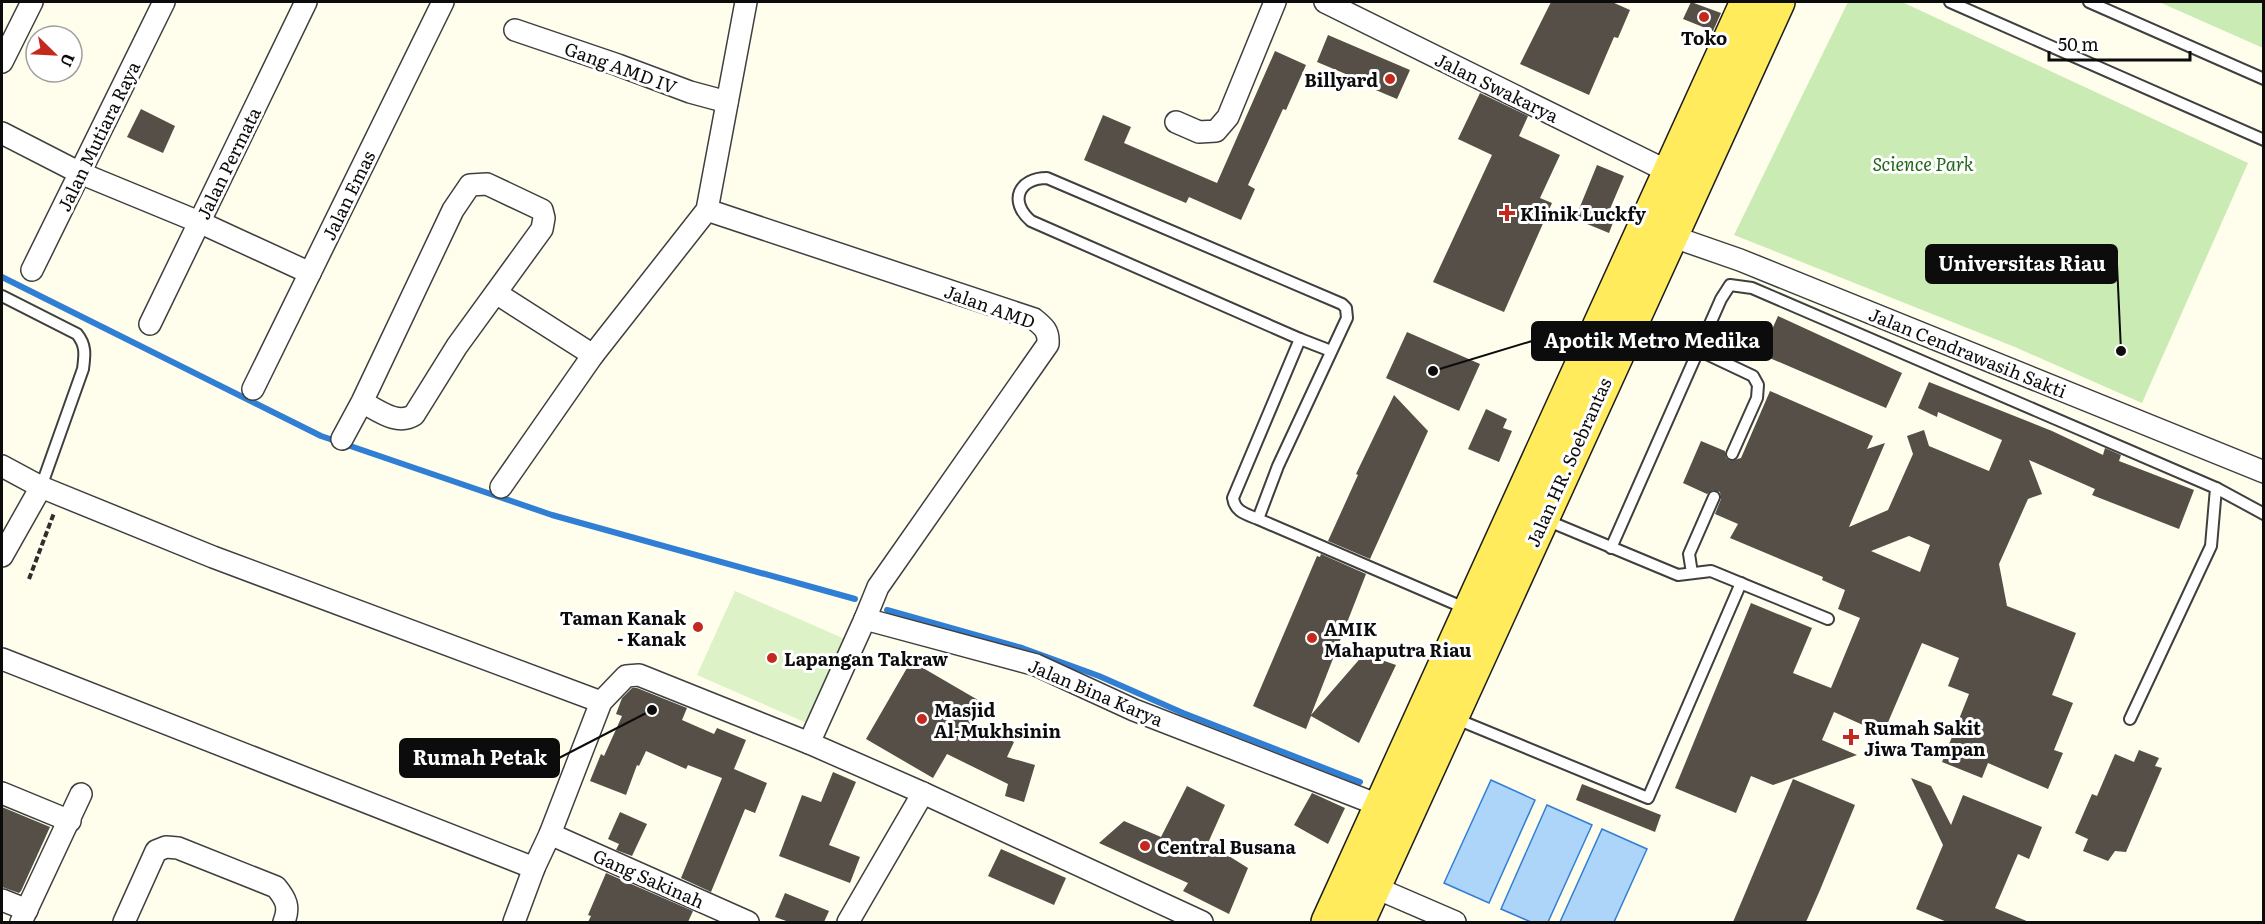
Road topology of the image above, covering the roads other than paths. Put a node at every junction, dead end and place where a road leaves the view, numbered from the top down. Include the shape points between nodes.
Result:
1 (32, 2) edge
2 (164, 2) edge
3 (306, 2) edge
4 (443, 2) edge
5 (746, 2) edge
6 (1275, 2) edge
7 (1325, 2) edge
8 (1747, 2) edge
9 (1778, 2) edge
10 (1950, 2) edge
11 (2089, 2) edge
12 (515, 30) dead end
13 (2, 62) edge
14 (2264, 79) edge
15 (727, 102) junction
16 (1176, 122) dead end
17 (2, 133) edge
18 (2264, 140) edge
19 (1669, 172) junction
20 (80, 173) junction
21 (707, 210) junction
22 (199, 222) junction
23 (1671, 236) junction
24 (32, 270) dead end
25 (310, 273) junction
26 (496, 293) junction
27 (2, 296) edge
28 (150, 324) dead end
29 (1300, 339) junction
30 (1698, 350) junction
31 (1331, 351) junction
32 (592, 355) junction
33 (253, 389) dead end
34 (362, 402) junction
35 (342, 439) dead end
36 (1732, 454) dead end
37 (2, 465) edge
38 (2264, 472) edge
39 (41, 487) junction
40 (501, 487) dead end
41 (2216, 488) junction
42 (1714, 496) dead end
43 (1530, 513) junction
44 (2264, 514) edge
45 (1258, 519) junction
46 (1611, 548) junction
47 (2, 556) edge
48 (1692, 573) junction
49 (1741, 583) junction
50 (1470, 610) junction
51 (865, 619) junction
52 (1828, 619) dead end
53 (2, 659) edge
54 (601, 702) junction
55 (1452, 717) junction
56 (2130, 719) dead end
57 (809, 743) junction
58 (2, 793) edge
59 (923, 793) junction
60 (81, 794) dead end
61 (1381, 806) junction
62 (69, 821) junction
63 (550, 834) junction
64 (534, 868) junction
65 (1374, 887) junction
66 (2, 900) edge
67 (24, 916) edge
68 (124, 922) edge
69 (284, 922) edge
70 (514, 922) edge
71 (748, 922) edge
72 (848, 922) edge
73 (1202, 922) edge
74 (1328, 922) edge
75 (1358, 922) edge
76 (1455, 922) edge

1 - 13 street
2 - 20 street, Jalan Mutiara Raya
3 - 22 street, Jalan Permata
4 - 25 street, Jalan Emas
5 - 15 street
6 - 16 street via 1228,117 1216,131 1199,132
7 - 19 street, Jalan Swakarya
8 - 19 main road, Jalan HR. Soebrantas
9 - 23 main road, Jalan HR. Soebrantas
10 - 18 lane
11 - 14 lane
12 - 15 street, Gang AMD IV
15 - 21 street
17 - 20 street
19 - 43 main road, Jalan HR. Soebrantas
20 - 22 street
20 - 24 street, Jalan Mutiara Raya
21 - 32 street
21 - 51 street, Jalan AMD via 1034,319 1049,335 1048,344 878,587
22 - 25 street
22 - 28 street, Jalan Permata
23 - 38 street, Jalan Cendrawasih Sakti via 1750,264
23 - 43 main road, Jalan HR. Soebrantas
25 - 33 street, Jalan Emas
26 - 32 street
26 - 34 street via 408,420 399,420
26 - 34 street via 542,229 544,218 542,210 528,202 487,184 470,185 453,210
27 - 39 lane via 76,334 83,342 84,369
29 - 31 lane
29 - 31 lane via 1030,221 1017,206 1018,195 1035,178 1047,178 1342,304 1347,318
29 - 45 lane via 1233,498 1239,511
30 - 36 lane via 1753,376 1758,385 1757,398
30 - 41 lane via 1730,285 1752,288
30 - 46 lane
31 - 45 lane
32 - 40 street
34 - 35 street
37 - 39 street
39 - 47 street
39 - 54 street via 213,557
41 - 44 lane
41 - 56 lane via 2211,546
42 - 48 lane via 1689,554
43 - 46 lane
43 - 50 main road, Jalan HR. Soebrantas
43 - 55 main road, Jalan HR. Soebrantas
45 - 50 lane
46 - 48 lane via 1678,575
48 - 49 lane via 1711,571
49 - 52 lane
49 - 55 lane via 1648,798
50 - 61 main road, Jalan HR. Soebrantas
51 - 57 street
51 - 61 street, Jalan Bina Karya via 1036,664 1134,710
53 - 64 street
54 - 57 street via 626,676 639,675
54 - 63 street
55 - 65 main road, Jalan HR. Soebrantas
57 - 59 street
58 - 62 street
59 - 72 street
59 - 73 street
60 - 62 street
61 - 74 main road, Jalan HR. Soebrantas
62 - 67 street
63 - 64 street
63 - 71 street, Gang Sakinah
64 - 70 street
65 - 75 main road, Jalan HR. Soebrantas
65 - 76 street
66 - 67 street
68 - 69 street via 156,851 166,847 178,848 276,887 286,899 288,913

